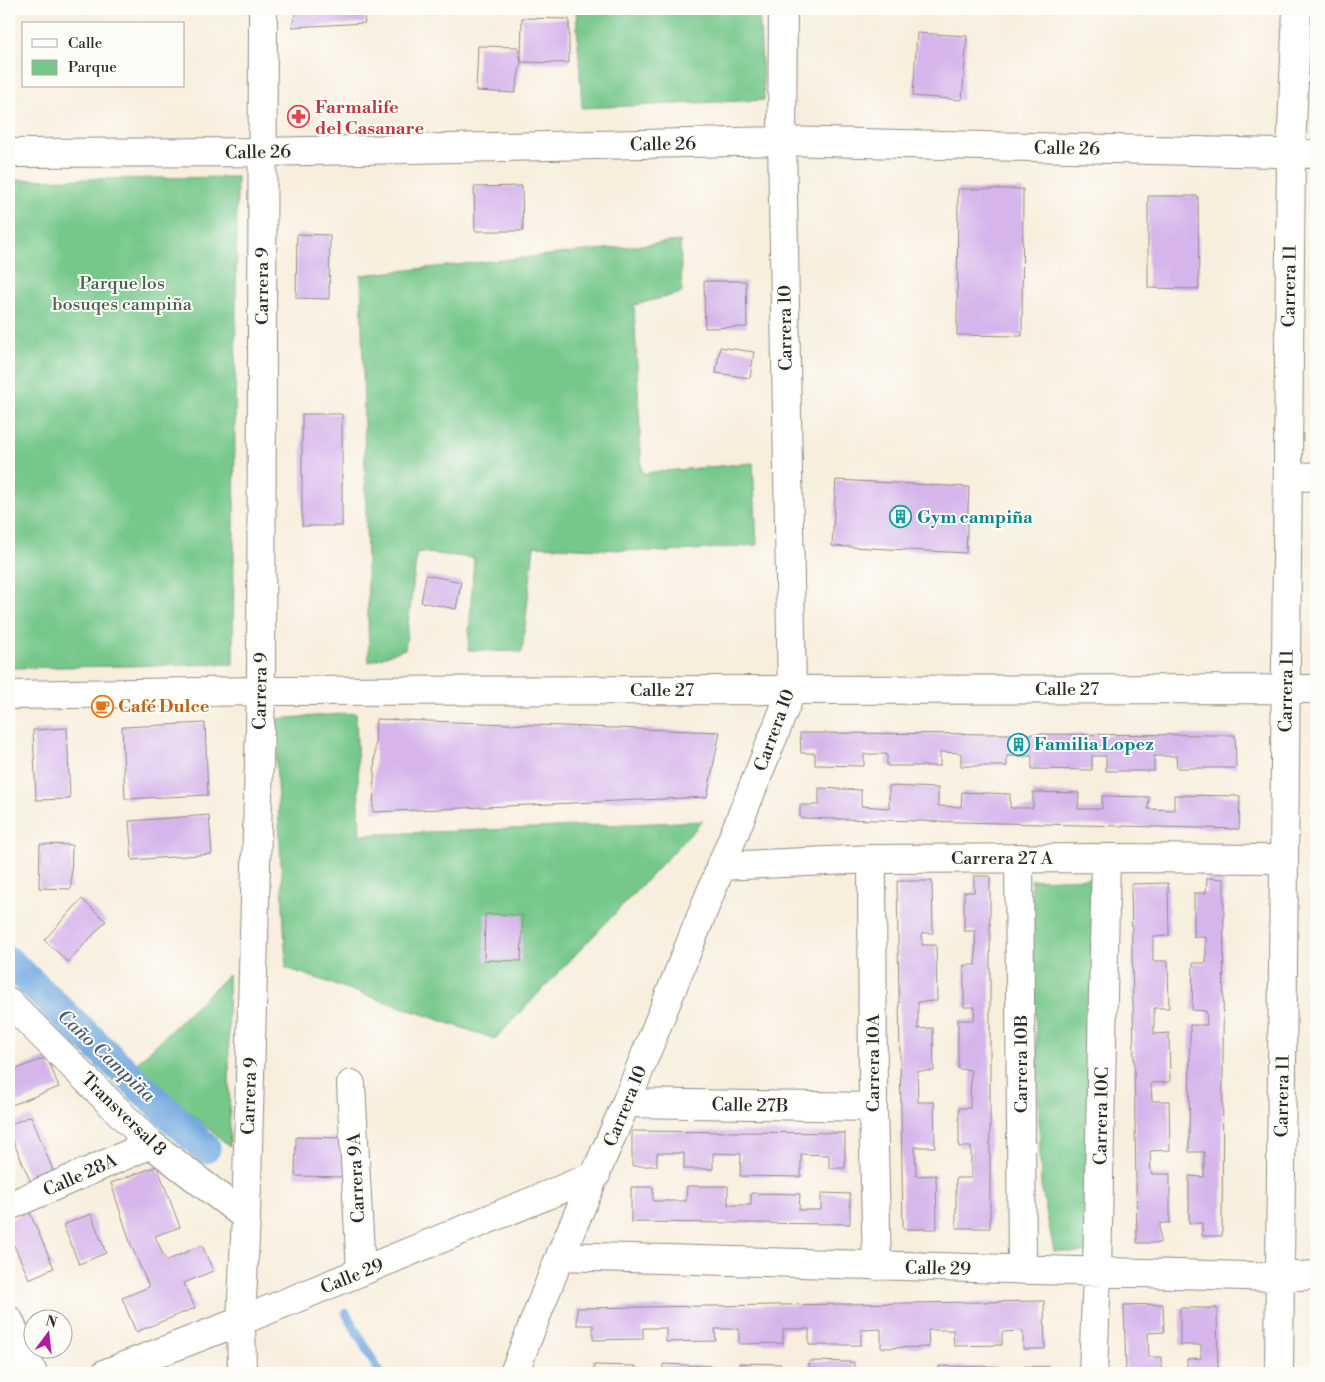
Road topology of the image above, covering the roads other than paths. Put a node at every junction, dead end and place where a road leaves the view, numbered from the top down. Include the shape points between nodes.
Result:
1 (263, 9) edge
2 (783, 9) edge
3 (1297, 9) edge
4 (782, 142) junction
5 (262, 152) junction
6 (9, 153) edge
7 (1303, 154) edge
8 (1288, 476) junction
9 (1316, 477) edge
10 (1286, 689) junction
11 (1316, 689) edge
12 (792, 690) junction
13 (261, 691) junction
14 (9, 695) edge
15 (1019, 858) junction
16 (1106, 858) junction
17 (872, 859) junction
18 (1284, 859) junction
19 (720, 866) junction
20 (10, 1002) edge
21 (351, 1084) dead end
22 (626, 1103) junction
23 (873, 1107) junction
24 (151, 1144) junction
25 (596, 1174) junction
26 (9, 1206) edge
27 (246, 1216) junction
28 (560, 1256) junction
29 (877, 1266) junction
30 (1022, 1269) junction
31 (361, 1272) junction
32 (1097, 1272) junction
33 (1316, 1275) edge
34 (1280, 1277) junction
35 (9, 1320) edge
36 (241, 1321) junction
37 (33, 1373) edge
38 (106, 1373) edge
39 (242, 1373) edge
40 (514, 1373) edge
41 (1093, 1373) edge
42 (1279, 1373) edge

1 - 5 street, Carrera 9
2 - 4 street, Carrera 10
3 - 7 street, Carrera 11
4 - 5 street, Calle 26
4 - 7 street, Calle 26
4 - 12 street, Carrera 10
5 - 6 street, Calle 26
5 - 13 street, Carrera 9
7 - 8 street, Carrera 11
8 - 9 street
8 - 10 street, Carrera 11
10 - 11 street, Calle 27
10 - 12 street, Calle 27
10 - 18 street, Carrera 11
12 - 13 street, Calle 27
12 - 19 street, Carrera 10
13 - 14 street, Calle 27
13 - 27 street, Carrera 9
15 - 16 street, Carrera 27 A
15 - 17 street, Carrera 27 A
15 - 30 street, Carrera 10B
16 - 18 street, Carrera 27 A
16 - 32 street, Carrera 10C
17 - 19 street, Carrera 27 A
17 - 23 street, Carrera 10A
18 - 34 street, Carrera 11
19 - 22 street, Carrera 10
20 - 24 street, Transversal 8
21 - 31 street, Carrera 9A
22 - 23 street, Calle 27B
22 - 25 street, Carrera 10
23 - 29 street, Carrera 10A
24 - 26 street, Calle 28A
24 - 27 street, Transversal 8
25 - 28 street, Carrera 10
25 - 31 street, Calle 29
27 - 36 street, Carrera 9
28 - 29 street, Calle 29
28 - 40 street, Carrera 10
29 - 30 street, Calle 29
30 - 32 street, Calle 29
31 - 36 street, Calle 29
32 - 34 street, Calle 29
32 - 41 street, Carrera 10C
33 - 34 street, Calle 29
34 - 42 street, Carrera 11
35 - 37 street
36 - 38 street, Calle 29
36 - 39 street, Carrera 9

